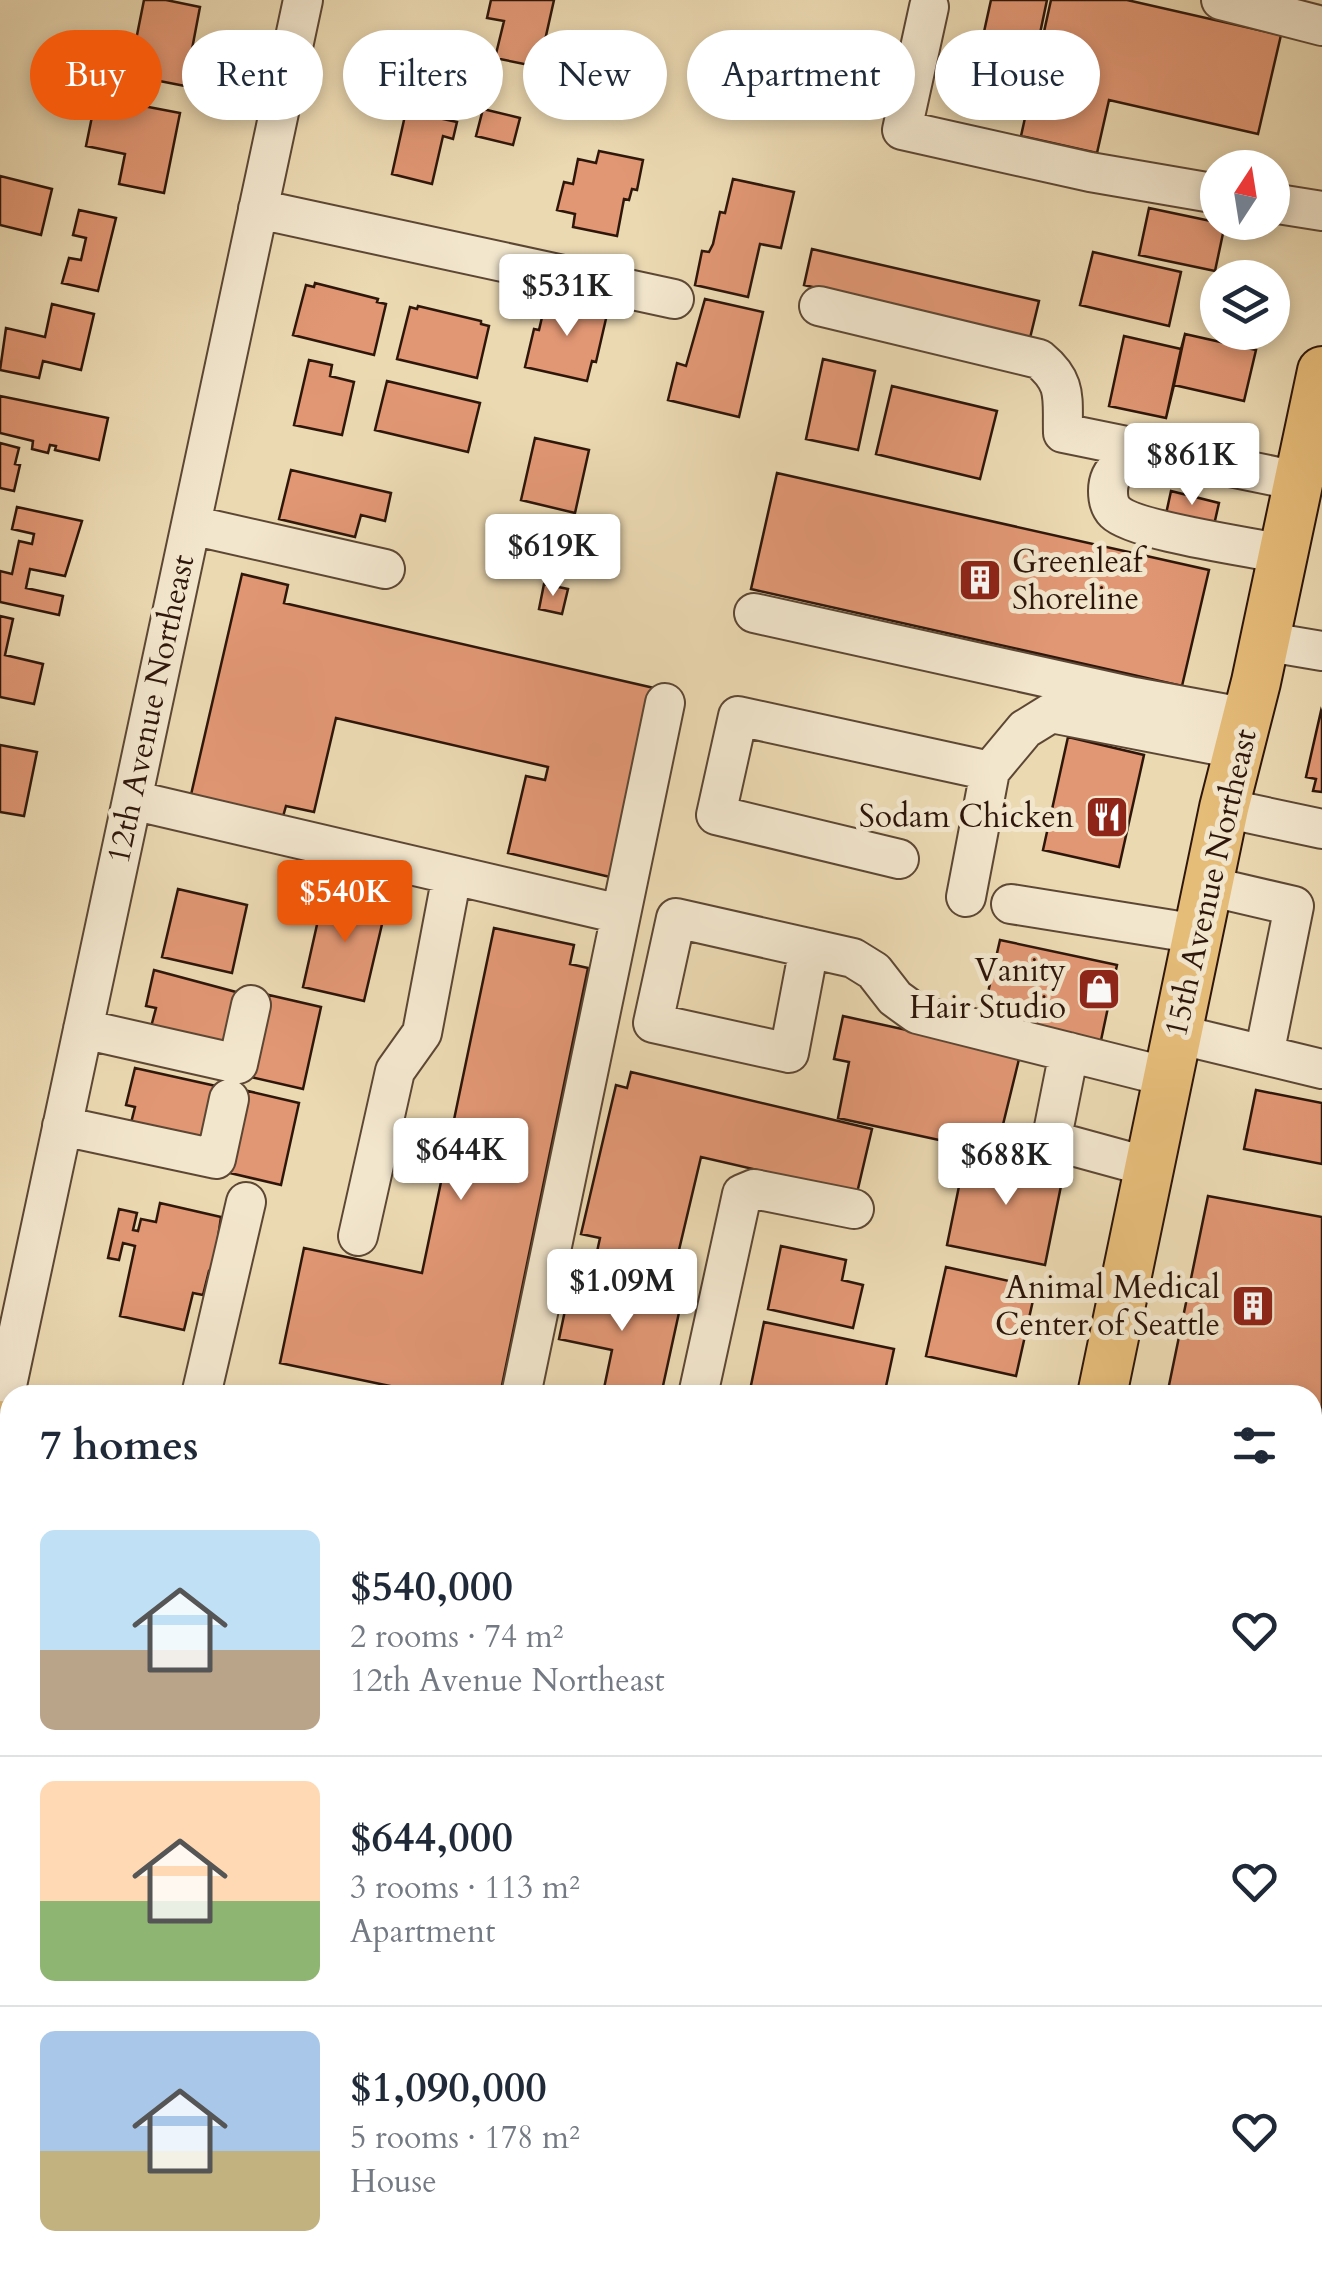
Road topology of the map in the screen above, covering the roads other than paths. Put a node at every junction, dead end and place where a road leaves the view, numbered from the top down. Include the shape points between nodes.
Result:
1 (303, 0) edge
2 (1222, 0) edge
3 (929, 7) dead end
4 (1322, 26) edge
5 (1200, 191) edge
6 (1290, 206) edge
7 (258, 209) junction
8 (1322, 211) edge
9 (674, 299) dead end
10 (819, 306) dead end
11 (1322, 371) edge
12 (1150, 451) junction
13 (1298, 482) junction
14 (191, 525) junction
15 (1283, 554) junction
16 (385, 568) dead end
17 (754, 612) dead end
18 (1264, 640) junction
19 (1322, 650) edge
20 (665, 702) dead end
21 (1132, 712) junction
22 (1244, 734) junction
23 (990, 772) junction
24 (132, 800) junction
25 (1224, 808) junction
26 (1322, 829) edge
27 (899, 858) dead end
28 (452, 875) junction
29 (1208, 886) junction
30 (966, 897) dead end
31 (1012, 904) dead end
32 (620, 914) junction
33 (1198, 934) junction
34 (809, 948) junction
35 (251, 1005) dead end
36 (83, 1029) junction
37 (1069, 1052) junction
38 (1264, 1055) junction
39 (1173, 1056) junction
40 (1322, 1069) edge
41 (229, 1100) dead end
42 (62, 1126) junction
43 (1150, 1167) junction
44 (246, 1202) dead end
45 (854, 1210) dead end
46 (358, 1236) dead end
47 (8, 1385) edge
48 (203, 1385) edge
49 (523, 1385) edge
50 (700, 1385) edge
51 (1104, 1385) edge

1 - 7 street, 12th Avenue Northeast
2 - 4 street
3 - 5 street via 902,130
6 - 8 street
7 - 9 street
7 - 14 street, 12th Avenue Northeast
10 - 12 street via 1039,359 1062,384 1063,433
11 - 13 main road, 15th Avenue Northeast
12 - 13 street
12 - 15 street via 1119,464 1108,484 1108,502 1118,515
13 - 15 main road, 15th Avenue Northeast
14 - 16 street
14 - 24 street, 12th Avenue Northeast
15 - 18 main road, 15th Avenue Northeast
17 - 21 street
18 - 19 street
18 - 22 main road, 15th Avenue Northeast
20 - 32 street
21 - 22 street
21 - 23 street via 1051,713 1026,729
22 - 25 main road, 15th Avenue Northeast
23 - 27 street via 738,716 716,815
23 - 30 street
24 - 28 street
24 - 36 street, 12th Avenue Northeast
25 - 26 street
25 - 29 main road, 15th Avenue Northeast
28 - 32 street
28 - 46 street via 422,1033 395,1071
29 - 33 main road, 15th Avenue Northeast
29 - 38 street via 1294,906
31 - 33 street
32 - 49 street
33 - 39 main road, 15th Avenue Northeast
34 - 34 street via 676,918 653,1023 789,1053
34 - 37 street via 853,958 917,1014
35 - 36 street via 238,1064
36 - 42 street, 12th Avenue Northeast
37 - 39 street
37 - 43 street via 1052,1137
38 - 39 street
38 - 40 street
39 - 43 main road, 15th Avenue Northeast
41 - 42 street via 216,1159
42 - 47 street, 12th Avenue Northeast
43 - 51 main road, 15th Avenue Northeast
44 - 48 street
45 - 50 street via 754,1190 742,1194

